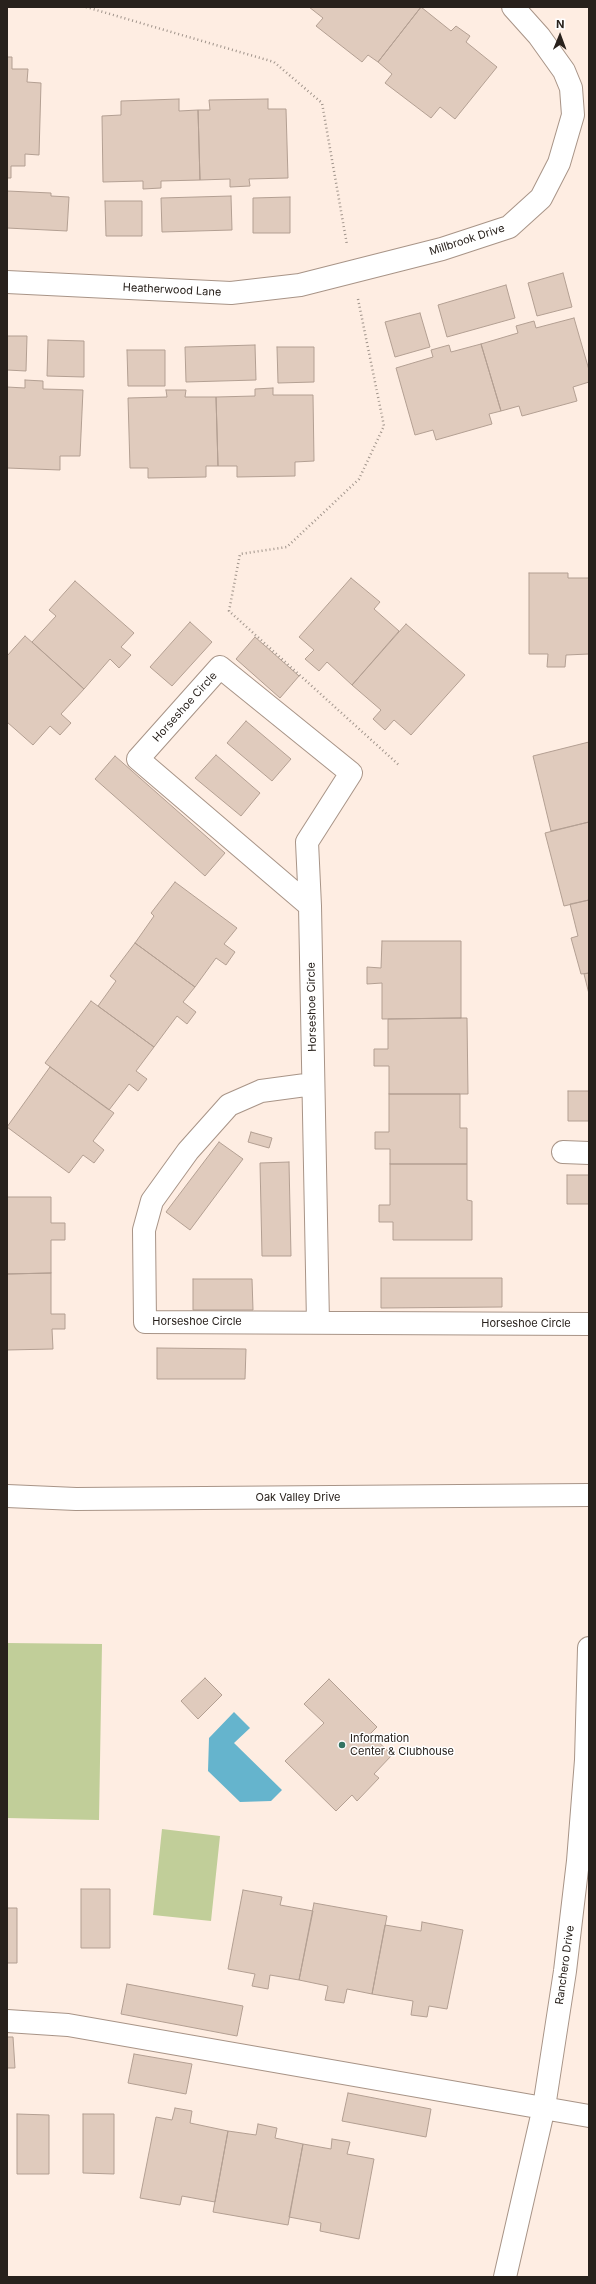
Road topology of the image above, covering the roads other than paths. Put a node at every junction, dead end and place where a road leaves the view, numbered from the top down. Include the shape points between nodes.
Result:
1 (513, 7) edge
2 (344, 274) joint
3 (7, 282) edge
4 (310, 906) junction
5 (313, 1084) junction
6 (563, 1152) dead end
7 (589, 1153) edge
8 (318, 1323) junction
9 (589, 1324) edge
10 (589, 1495) edge
11 (7, 1496) edge
12 (589, 1648) edge
13 (7, 2021) edge
14 (544, 2107) junction
15 (589, 2116) edge
16 (505, 2277) edge

1 - 2 street, Millbrook Drive via 564,71 571,88 573,115 559,163 541,198 509,227 442,249
2 - 3 street, Heatherwood Lane via 300,285 231,293
4 - 4 street, Horseshoe Circle via 138,758 220,667 351,774 306,842
4 - 5 street, Horseshoe Circle
5 - 8 street, Horseshoe Circle
5 - 8 street, Horseshoe Circle via 261,1091 229,1105 188,1151 152,1201 144,1230 145,1322
6 - 7 street
8 - 9 street, Horseshoe Circle
10 - 11 street, Oak Valley Drive via 76,1499
12 - 14 street, Ranchero Drive via 586,1760 578,1861 565,1971
13 - 14 street via 68,2025
14 - 15 street
14 - 16 street, Ranchero Drive

